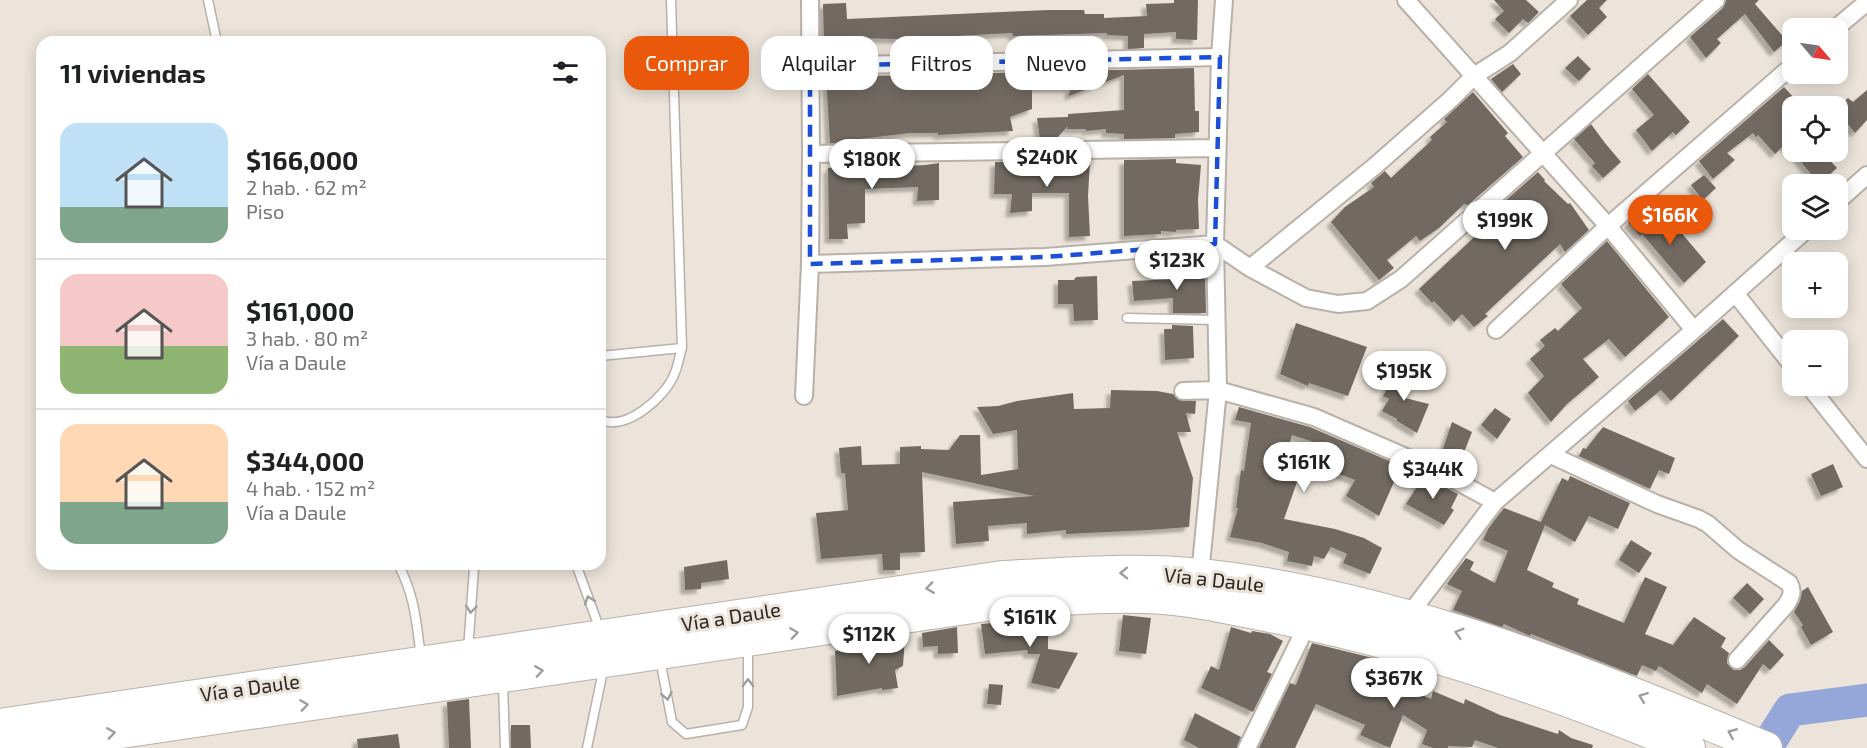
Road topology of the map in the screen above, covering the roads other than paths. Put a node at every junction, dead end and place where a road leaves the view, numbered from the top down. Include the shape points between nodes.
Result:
1 (208, 0) edge
2 (671, 0) edge
3 (810, 0) edge
4 (1224, 0) edge
5 (1569, 0) edge
6 (1716, 0) edge
7 (1867, 2) edge
8 (1415, 3) edge
9 (1848, 18) edge
10 (216, 36) edge
11 (810, 36) edge
12 (1220, 57) junction
13 (878, 65) edge
14 (1782, 75) edge
15 (1474, 76) junction
16 (811, 90) edge
17 (1217, 148) junction
18 (1543, 152) junction
19 (812, 154) junction
20 (1867, 175) edge
21 (1848, 192) edge
22 (1608, 226) junction
23 (1795, 240) edge
24 (1215, 243) junction
25 (810, 264) junction
26 (1250, 268) junction
27 (1735, 293) junction
28 (1127, 318) dead end
29 (1216, 320) junction
30 (1496, 330) dead end
31 (1694, 330) junction
32 (682, 348) junction
33 (1782, 352) edge
34 (606, 355) edge
35 (1218, 390) junction
36 (1183, 391) dead end
37 (804, 396) dead end
38 (1817, 396) edge
39 (606, 421) edge
40 (1551, 455) junction
41 (1867, 459) edge
42 (1495, 502) junction
43 (401, 570) edge
44 (474, 570) edge
45 (578, 570) edge
46 (1200, 575) junction
47 (1408, 616) junction
48 (1308, 623) junction
49 (747, 628) junction
50 (657, 641) junction
51 (604, 649) junction
52 (1737, 660) dead end
53 (422, 663) junction
54 (502, 664) junction
55 (468, 669) junction
56 (0, 725) edge
57 (1679, 740) edge
58 (12, 748) edge
59 (505, 748) edge
60 (587, 748) edge
61 (1248, 748) edge
62 (1766, 748) edge

1 - 10 lane
2 - 32 lane
3 - 11 street
4 - 12 street
5 - 15 street via 1510,53
6 - 18 street
7 - 9 street
8 - 15 street
12 - 13 street
12 - 17 street
14 - 22 street
15 - 18 street
15 - 26 street via 1374,166
16 - 19 street
17 - 19 street
17 - 24 street
18 - 22 street
18 - 26 street via 1401,279 1367,301 1338,304 1306,298
19 - 25 street
20 - 21 street
22 - 30 street
22 - 31 street
23 - 27 street
24 - 25 street via 1045,257
24 - 26 street
24 - 29 street
25 - 37 street
27 - 31 street
27 - 33 street
28 - 29 lane
29 - 35 street
31 - 40 street
32 - 34 lane
32 - 39 lane via 674,377 656,401 637,415
35 - 36 street
35 - 42 street via 1314,417 1438,471
35 - 46 street
38 - 41 street
40 - 42 street
40 - 52 street via 1699,519 1789,583 1792,596 1786,605
42 - 47 street
43 - 53 lane via 414,603
44 -> 55 lane
51 -> 45 lane
46 - 47 highway, Vía a Daule via 1299,590
46 -> 49 highway, Vía a Daule via 1002,577
57 -> 47 highway, Vía a Daule via 1554,663
49 -> 48 highway, Vía a Daule via 1000,603 1146,597
48 - 57 highway, Vía a Daule via 1397,645
48 - 61 street
49 - 50 highway, Vía a Daule
50 -> 49 lane via 672,722 686,734 742,725 748,707
50 - 51 highway, Vía a Daule
51 - 54 highway, Vía a Daule
51 - 60 lane via 600,692
53 - 55 highway, Vía a Daule
53 - 56 highway, Vía a Daule
54 - 55 highway, Vía a Daule
54 - 59 lane
58 -> 55 highway, Vía a Daule
62 -> 57 highway

